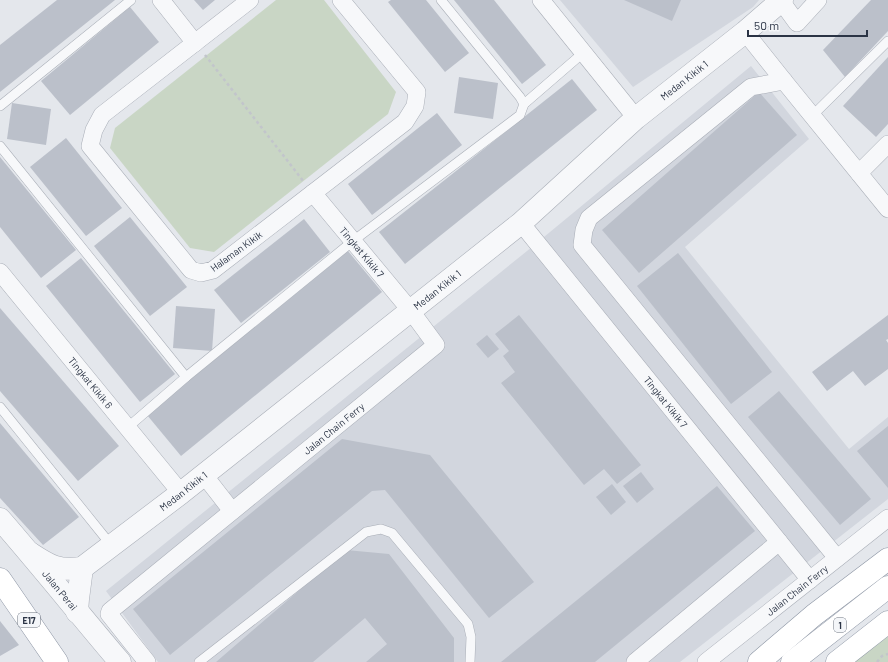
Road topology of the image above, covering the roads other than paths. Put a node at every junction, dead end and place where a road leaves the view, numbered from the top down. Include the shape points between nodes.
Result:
1 (131, 0) edge
2 (161, 0) edge
3 (250, 0) edge
4 (340, 0) edge
5 (441, 0) edge
6 (541, 0) edge
7 (781, 0) edge
8 (818, 0) edge
9 (745, 32) junction
10 (888, 41) edge
11 (195, 43) junction
12 (583, 53) junction
13 (784, 81) junction
14 (524, 104) junction
15 (0, 106) edge
16 (812, 116) junction
17 (636, 118) junction
18 (888, 144) edge
19 (0, 146) edge
20 (859, 173) junction
21 (313, 193) junction
22 (888, 209) edge
23 (521, 223) junction
24 (353, 241) junction
25 (0, 272) edge
26 (411, 311) junction
27 (436, 345) joint
28 (186, 377) junction
29 (0, 407) edge
30 (127, 428) junction
31 (204, 475) junction
32 (181, 493) junction
33 (232, 512) junction
34 (888, 518) edge
35 (0, 519) edge
36 (779, 542) junction
37 (111, 545) junction
38 (30, 553) junction
39 (837, 558) junction
40 (888, 559) edge
41 (82, 568) junction
42 (0, 579) edge
43 (810, 580) junction
44 (888, 587) edge
45 (77, 612) junction
46 (888, 622) edge
47 (57, 662) edge
48 (120, 662) edge
49 (147, 662) edge
50 (199, 662) edge
51 (470, 662) edge
52 (635, 662) edge
53 (706, 662) edge
54 (759, 662) edge
55 (792, 662) edge
56 (837, 662) edge

1 - 15 lane
2 - 11 street
3 - 11 street, Halaman Kikik
4 - 21 street, Halaman Kikik via 417,92 415,106 405,122
5 - 14 lane
6 - 12 street
7 - 8 street via 797,23
7 - 9 street, Medan Kikik 1
9 - 13 street
9 - 17 street, Medan Kikik 1
10 - 16 lane
11 - 21 street, Halaman Kikik via 102,115 94,130 90,146 191,270 201,273 213,270
12 - 14 lane
12 - 17 street
13 - 16 street
13 - 39 street via 751,88 589,218 582,245
14 - 24 lane via 520,115
16 - 20 street
17 - 23 street, Medan Kikik 1
18 - 20 street
19 - 28 lane
20 - 22 street
21 - 24 street, Tingkat Kikik 7
23 - 26 street, Medan Kikik 1
23 - 36 street, Tingkat Kikik 7
24 - 26 street, Tingkat Kikik 7
24 - 28 lane
25 - 30 street, Tingkat Kikik 6
26 - 27 street, Tingkat Kikik 7
26 - 31 street, Medan Kikik 1
27 - 33 street, Jalan Chain Ferry
28 - 30 lane
29 - 37 lane
30 - 32 street, Tingkat Kikik 6
31 - 32 street, Medan Kikik 1
31 - 33 street
32 - 37 street, Medan Kikik 1
33 - 49 street, Jalan Chain Ferry via 110,611
34 - 39 street, Jalan Chain Ferry
35 - 38 street, Jalan Perai
36 - 43 street, Tingkat Kikik 7
36 - 52 street
37 - 41 street, Medan Kikik 1
38 - 41 street via 52,566 64,569
38 - 45 street, Jalan Perai
39 - 43 street, Jalan Chain Ferry
40 - 54 highway via 814,615
41 - 45 street
42 - 47 highway, E17
43 - 53 street, Jalan Chain Ferry
44 - 55 highway, 1
45 - 48 street, Jalan Perai
46 - 56 highway
50 - 51 lane via 366,532 381,529 392,533 468,624 471,637

